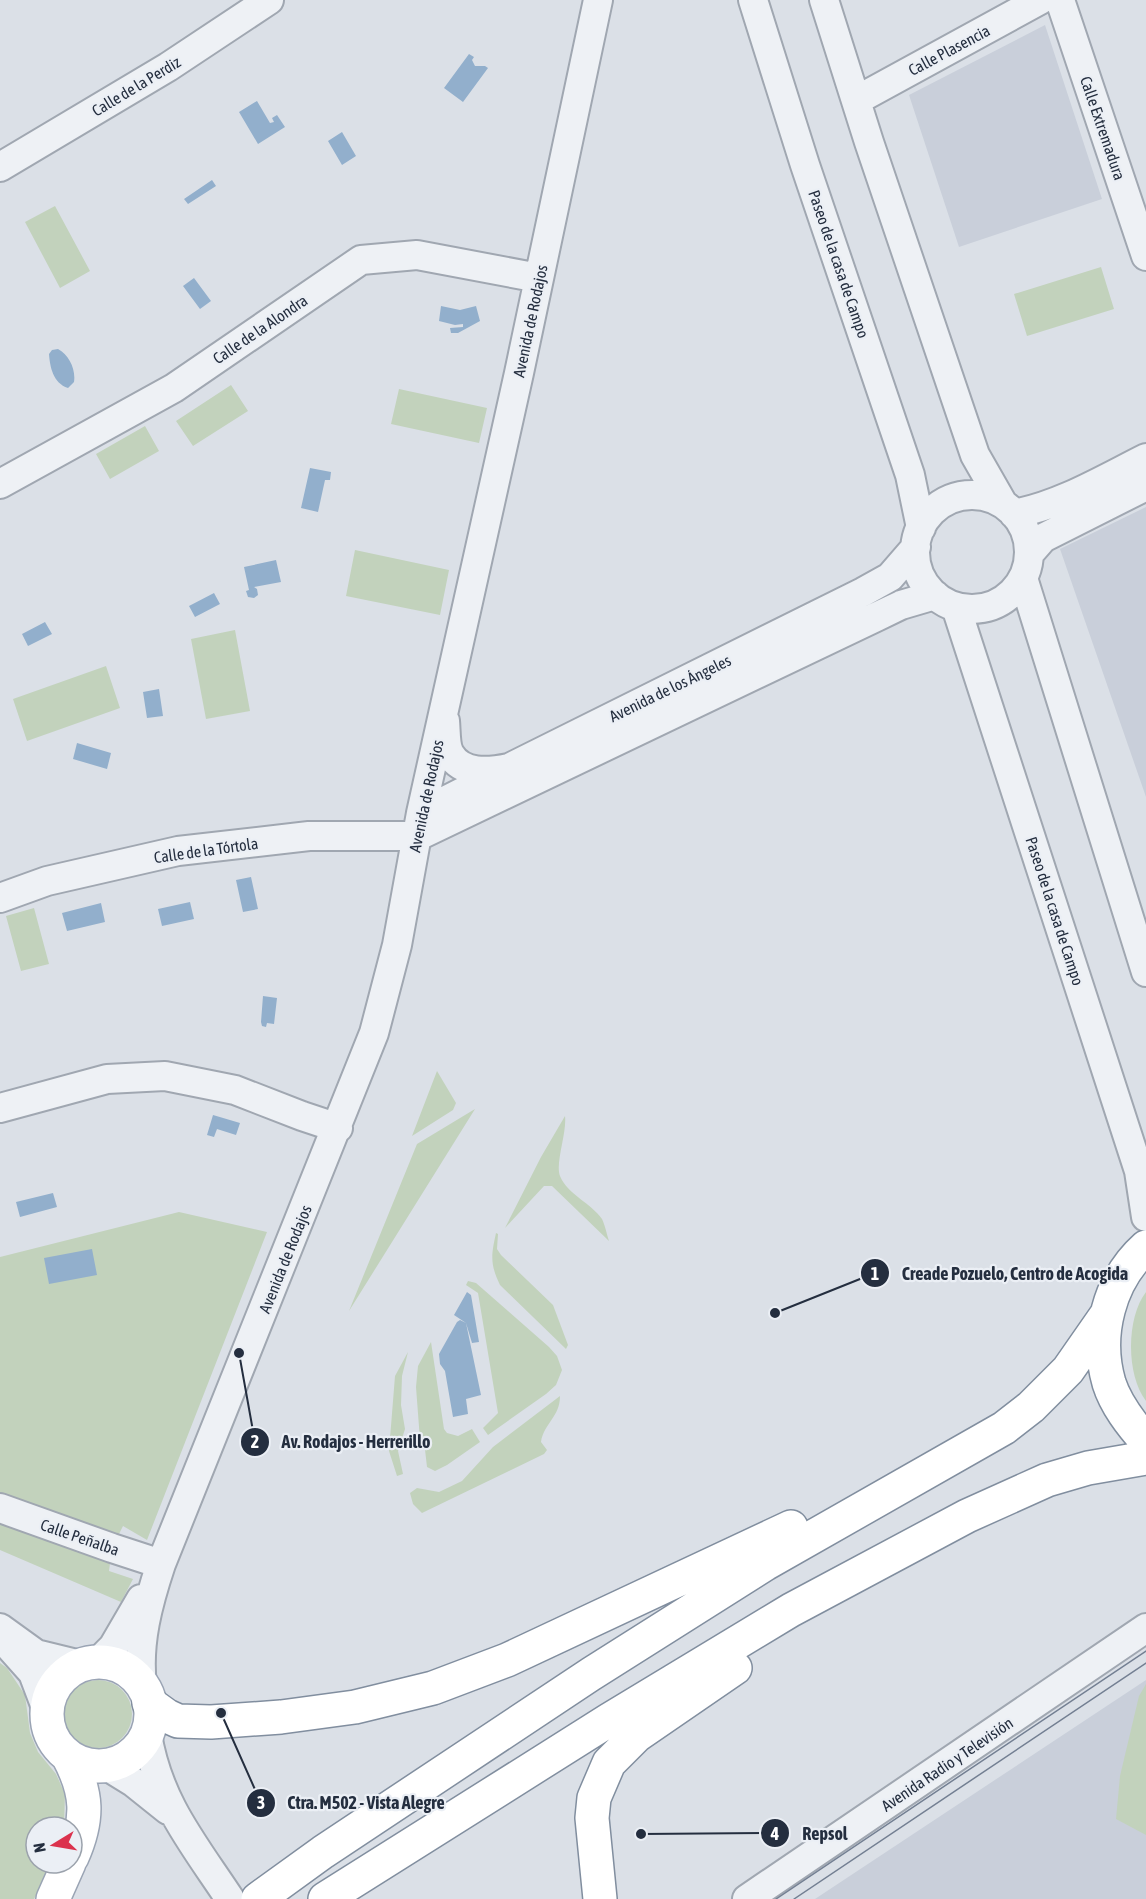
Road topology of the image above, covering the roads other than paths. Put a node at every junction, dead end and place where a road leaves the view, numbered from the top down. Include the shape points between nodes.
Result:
1 (269, 0) edge
2 (598, 0) edge
3 (753, 0) edge
4 (824, 0) edge
5 (1040, 0) edge
6 (1060, 0) edge
7 (857, 100) junction
8 (0, 167) edge
9 (1146, 256) edge
10 (539, 278) junction
11 (1146, 458) edge
12 (0, 484) edge
13 (1146, 486) edge
14 (1008, 509) junction
15 (918, 538) junction
16 (1026, 566) junction
17 (946, 601) junction
18 (444, 714) junction
19 (509, 768) junction
20 (420, 825) junction
21 (0, 898) edge
22 (1146, 972) edge
23 (0, 1108) edge
24 (338, 1128) junction
25 (1146, 1217) edge
26 (1136, 1257) edge
27 (1107, 1314) junction
28 (1146, 1441) edge
29 (960, 1452) junction
30 (1146, 1458) edge
31 (0, 1508) edge
32 (967, 1516) junction
33 (161, 1564) junction
34 (0, 1628) edge
35 (1146, 1628) edge
36 (0, 1637) edge
37 (90, 1663) junction
38 (146, 1707) junction
39 (47, 1710) junction
40 (68, 1756) junction
41 (107, 1766) junction
42 (174, 1815) junction
43 (84, 1817) edge
44 (64, 1875) edge
45 (225, 1892) edge
46 (53, 1899) edge
47 (258, 1899) edge
48 (325, 1899) edge
49 (600, 1899) edge
50 (747, 1899) edge

1 - 8 street, Calle de la Perdiz via 168,67
2 - 10 street, Avenida de Rodajos
3 - 15 street, Paseo de la casa de Campo via 910,476
4 - 7 street
5 - 7 street, Calle Plasencia
6 - 9 street, Calle Extremadura
7 - 14 street via 975,455
10 - 12 street, Calle de la Alondra via 417,255 361,260 174,388
10 - 18 street, Avenida de Rodajos
11 - 14 street via 1035,510
13 - 16 street via 1043,538
14 - 15 street via 985,496 966,495 947,501 931,512
14 - 16 street via 1023,526 1028,540
15 - 17 street via 917,565 923,582
15 - 19 street, Avenida de los Ángeles via 890,577
16 - 17 street via 1011,594 995,605 976,609
16 - 22 street
17 - 20 street, Avenida de los Ángeles via 901,605
17 - 25 street, Paseo de la casa de Campo via 1139,1171
18 - 19 street, Avenida de los Ángeles via 449,753 463,767 488,772
18 - 20 street, Avenida de Rodajos
19 - 20 street
20 - 21 street, Calle de la Tórtola via 178,851 47,881
20 - 24 street, Avenida de Rodajos via 397,945 374,1033
23 - 24 street via 107,1079 165,1076 235,1090
24 - 33 street, Avenida de Rodajos
25 - 26 street, Paseo de la casa de Campo
26 - 27 main road via 1114,1292
27 - 28 main road via 1103,1350 1109,1383 1130,1422
27 - 29 main road via 1068,1370 1031,1407 1004,1428
29 - 38 main road via 507,1660 433,1688 355,1707 211,1722 178,1721
29 - 47 main road via 765,1564 600,1667
30 - 32 main road via 1047,1480
31 - 33 street, Calle Peñalba
32 - 48 main road via 791,1610
32 - 49 main road via 769,1645 621,1749 609,1763 594,1798 592,1838
33 - 37 street, Avenida de Rodajos via 113,1647
33 - 38 street, Avenida de Rodajos via 140,1644
34 - 37 street via 36,1654
35 - 50 street, Avenida Radio y Televisión
36 - 39 street via 33,1673
37 - 38 main road via 113,1664 126,1670
37 - 39 main road via 66,1673 54,1688
38 - 41 main road via 134,1752
38 - 42 street, Avenida de Rodajos via 156,1777
39 - 40 main road via 52,1737
40 - 41 main road via 89,1765
40 - 43 main road via 81,1785
41 - 42 street, Avenida de Rodajos
42 - 45 street, Avenida de Rodajos
44 - 46 main road

